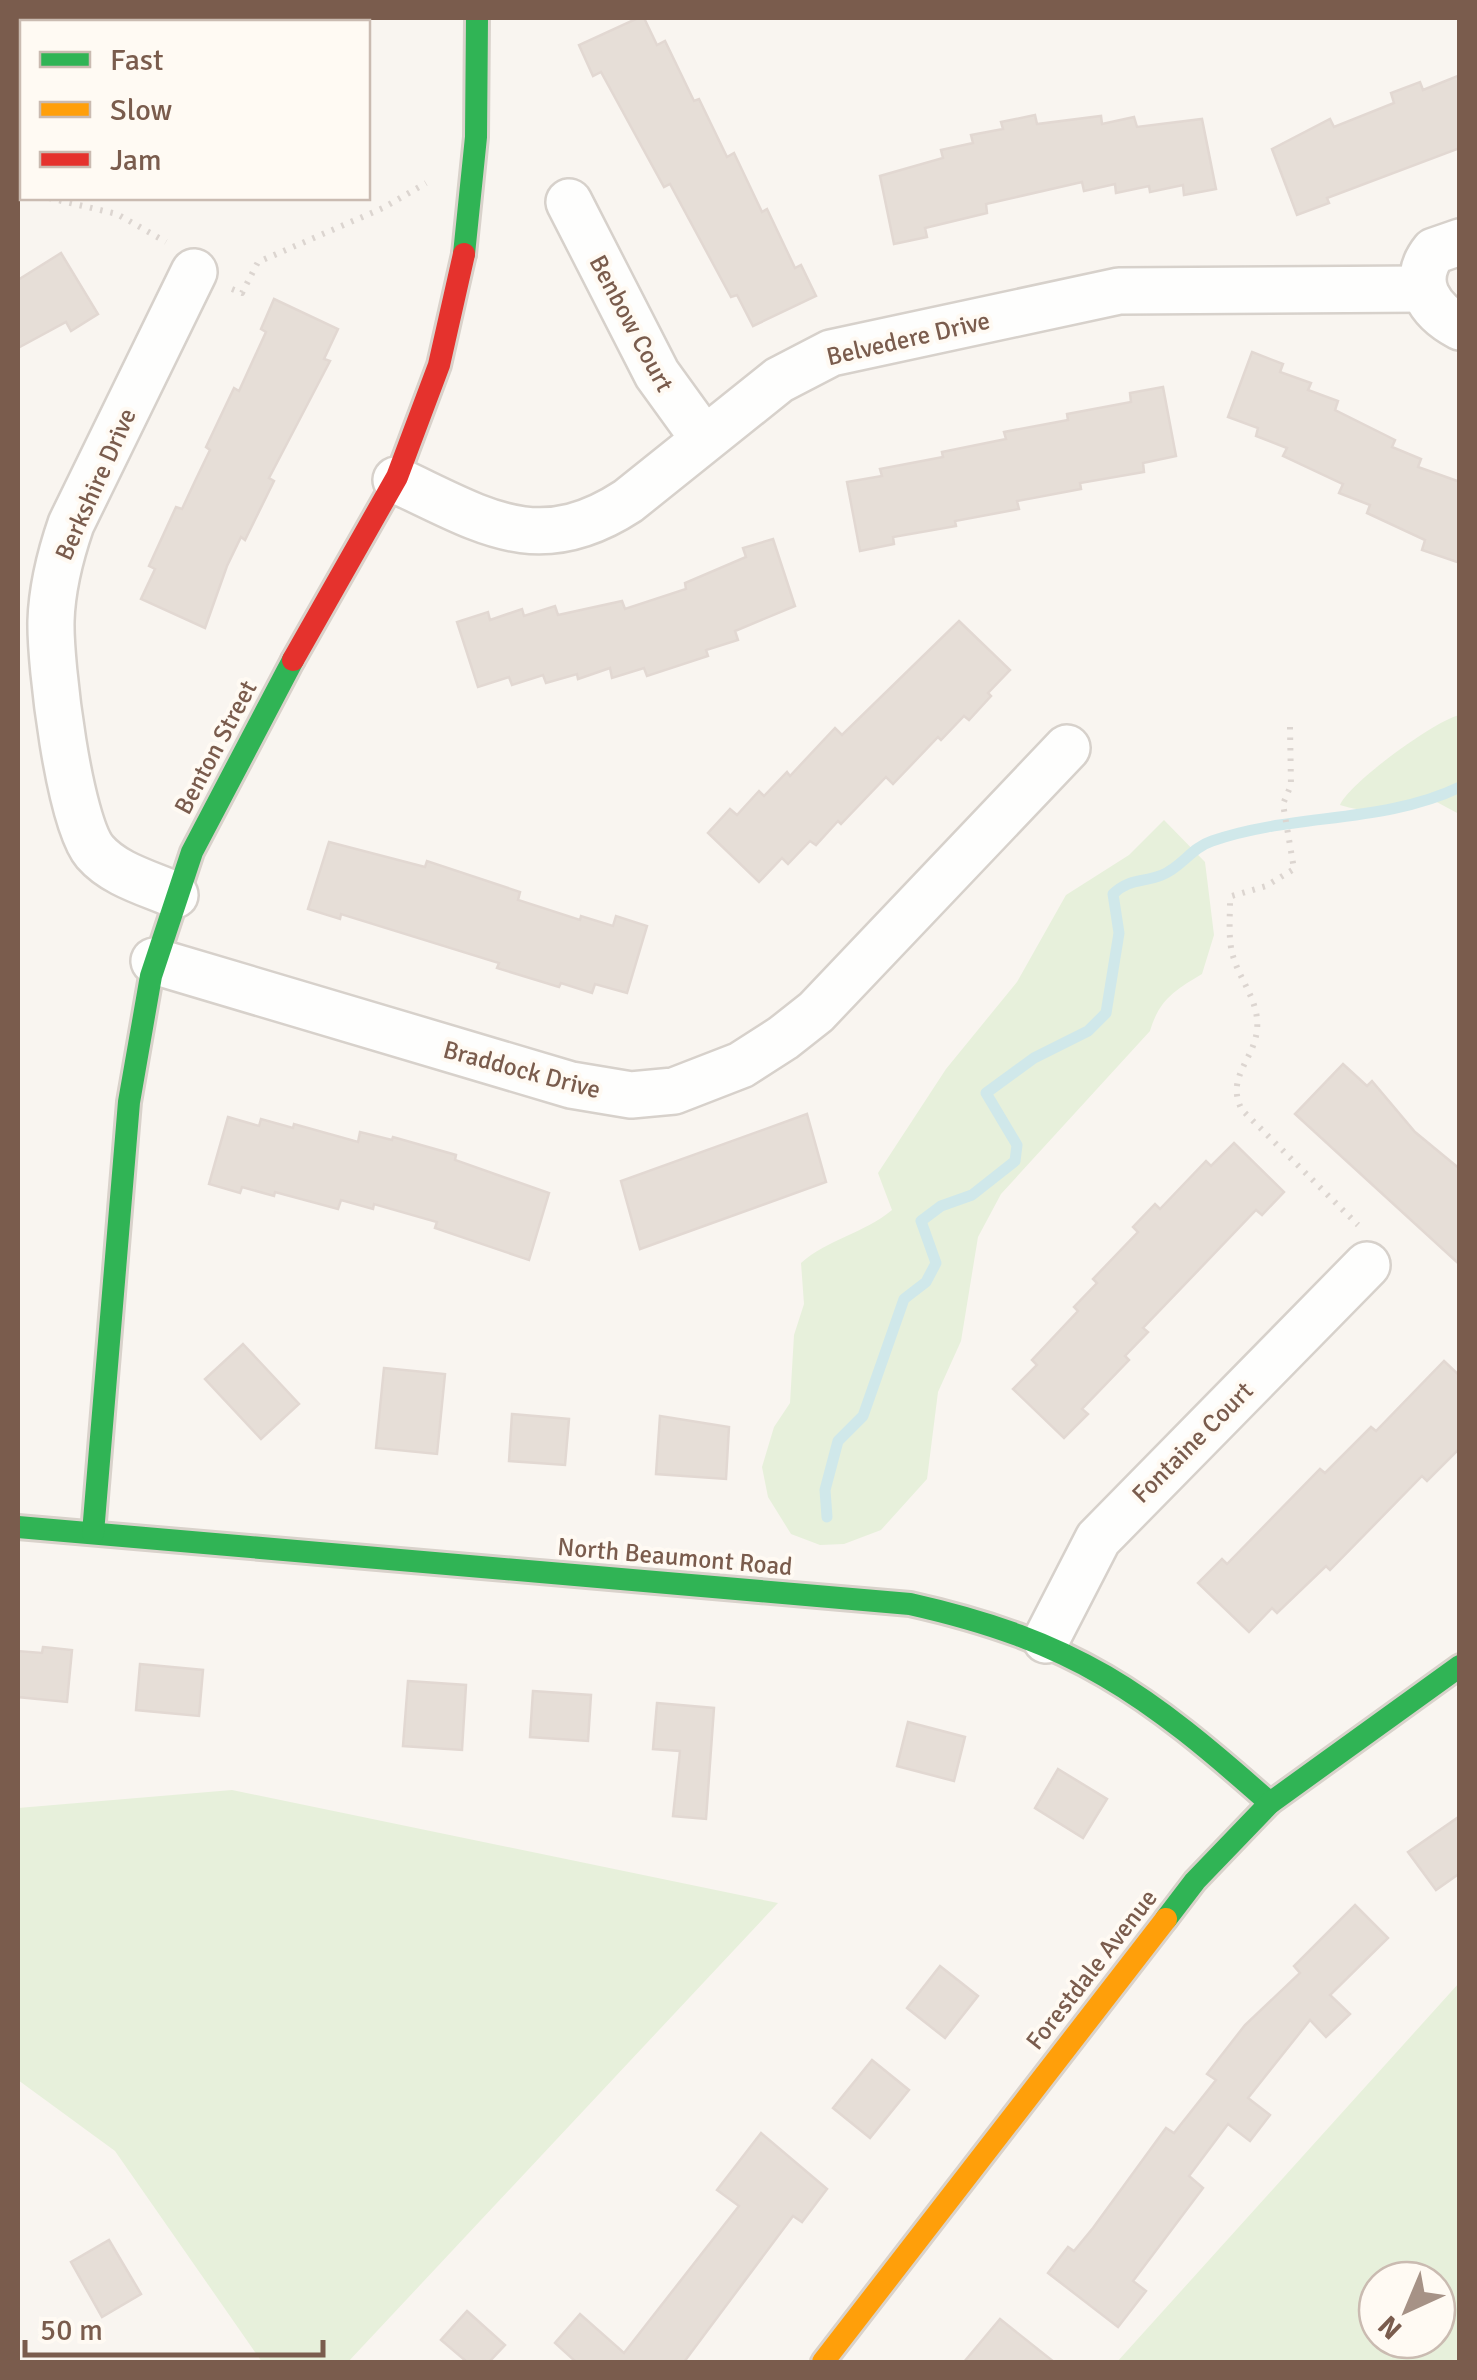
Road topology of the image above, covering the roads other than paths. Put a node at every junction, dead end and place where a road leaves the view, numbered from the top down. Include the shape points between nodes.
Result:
1 (477, 18) edge
2 (569, 202) dead end
3 (1460, 242) edge
4 (194, 272) road end
5 (1423, 289) junction
6 (1460, 328) edge
7 (704, 439) junction
8 (396, 480) junction
9 (1067, 748) dead end
10 (175, 894) junction
11 (154, 961) junction
12 (1367, 1265) road end
13 (18, 1526) edge
14 (93, 1533) junction
15 (1046, 1640) junction
16 (1460, 1666) edge
17 (1270, 1803) junction
18 (823, 2362) edge

1 - 8 street, Benton Street via 480,123 472,217 455,310
2 - 7 street, Benbow Court via 657,374
3 - 5 street via 1426,261
4 - 10 street, Berkshire Drive via 72,524 51,618 80,826 107,862
5 - 6 street via 1437,313
5 - 7 street, Belvedere Drive via 1147,288 1100,295 831,354 779,380
7 - 8 street, Belvedere Drive via 603,518 551,532 494,526
8 - 10 street, Benton Street via 236,760
9 - 11 street, Braddock Drive via 816,1012 742,1065 674,1091 632,1095 571,1085
10 - 11 street, Benton Street
11 - 14 street, Benton Street via 130,1086
12 - 15 street, Fontaine Court via 1098,1539
13 - 14 street, North Beaumont Road
14 - 15 street, North Beaumont Road via 910,1604
15 - 17 street, North Beaumont Road via 1128,1683
16 - 17 street, Forestdale Avenue
17 - 18 street, Forestdale Avenue via 1195,1882

